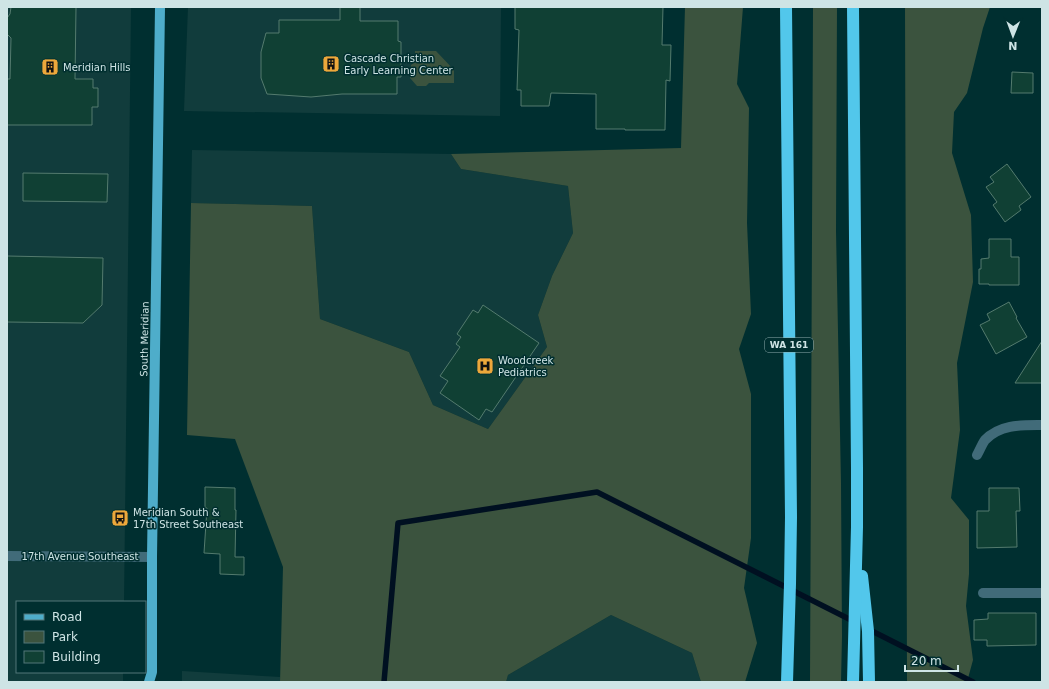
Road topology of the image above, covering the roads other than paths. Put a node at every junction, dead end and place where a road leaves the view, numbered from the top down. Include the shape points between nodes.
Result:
1 (160, 7) edge
2 (786, 7) edge
3 (853, 7) edge
4 (1042, 425) edge
5 (977, 455) dead end
6 (857, 527) junction
7 (7, 556) edge
8 (152, 557) junction
9 (983, 593) dead end
10 (1042, 593) edge
11 (150, 677) edge
12 (156, 682) edge
13 (787, 682) edge
14 (853, 682) edge
15 (869, 682) edge

1 - 8 main road, South Meridian
2 - 13 highway, WA 161 via 791,510
3 - 6 highway
4 - 5 street via 1020,425 995,432 984,441
6 - 14 highway
6 - 15 highway via 868,631
7 - 8 street, 17th Avenue Southeast
8 - 11 main road, South Meridian
9 - 10 street
11 - 12 main road, South Meridian

